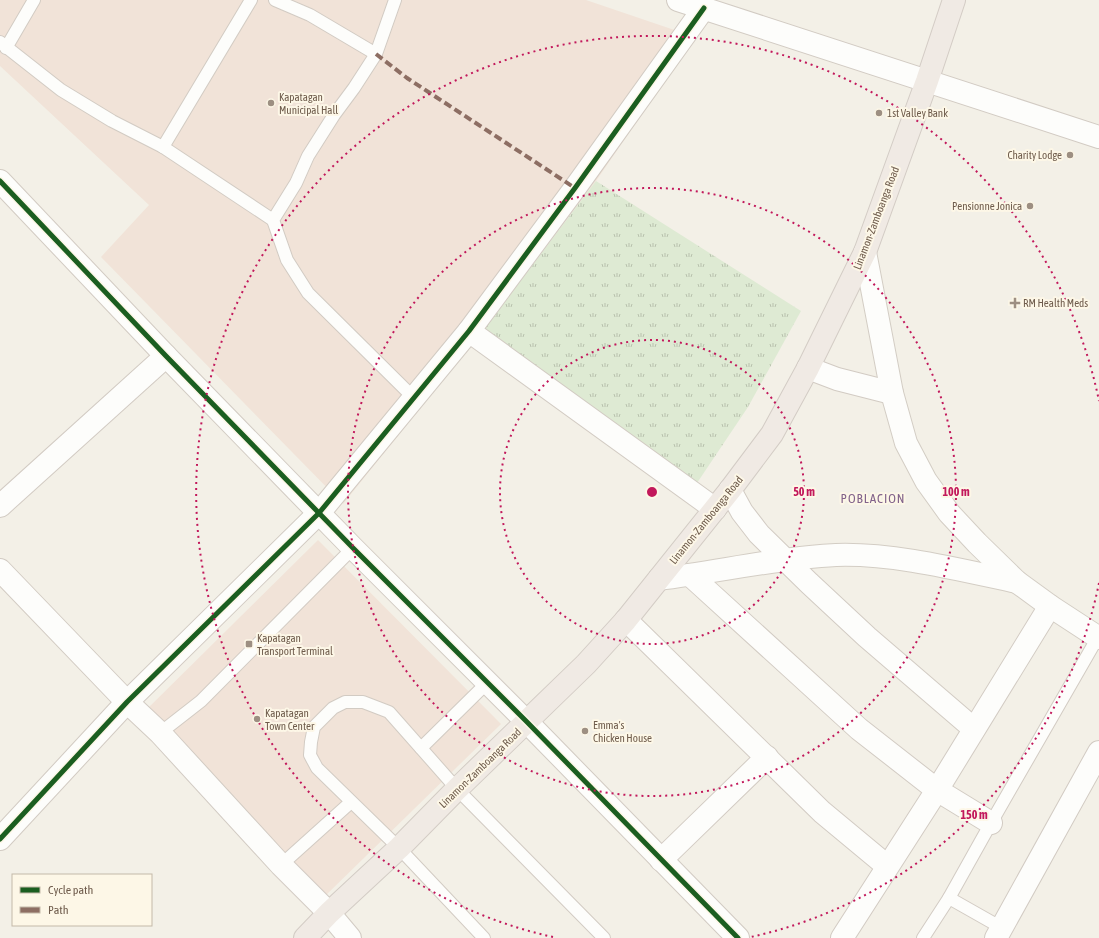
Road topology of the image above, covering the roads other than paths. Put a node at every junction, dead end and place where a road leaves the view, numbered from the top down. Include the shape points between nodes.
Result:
1 (34, 0) edge
2 (251, 0) edge
3 (275, 0) edge
4 (395, 0) edge
5 (678, 0) edge
6 (954, 0) edge
7 (704, 8) junction
8 (3, 45) edge
9 (376, 54) junction
10 (927, 81) junction
11 (1099, 137) edge
12 (163, 147) junction
13 (1, 186) edge
14 (273, 220) junction
15 (865, 252) junction
16 (469, 331) junction
17 (166, 356) junction
18 (808, 368) junction
19 (892, 393) junction
20 (414, 398) junction
21 (730, 490) junction
22 (0, 506) edge
23 (715, 509) junction
24 (319, 513) junction
25 (353, 548) junction
26 (785, 559) junction
27 (0, 570) edge
28 (690, 575) junction
29 (658, 579) junction
30 (1016, 582) junction
31 (1050, 606) junction
32 (626, 620) junction
33 (1098, 637) edge
34 (487, 683) junction
35 (127, 702) junction
36 (526, 722) junction
37 (974, 728) junction
38 (160, 733) junction
39 (421, 748) junction
40 (1099, 752) edge
41 (767, 757) junction
42 (457, 789) junction
43 (937, 790) junction
44 (351, 802) junction
45 (991, 823) junction
46 (0, 839) edge
47 (399, 848) junction
48 (661, 860) junction
49 (281, 865) junction
50 (887, 866) junction
51 (949, 898) junction
52 (329, 913) junction
53 (1005, 934) edge
54 (305, 938) edge
55 (350, 938) edge
56 (484, 938) edge
57 (604, 938) edge
58 (738, 938) edge
59 (842, 938) edge
60 (923, 938) edge

1 - 8 lane
2 - 12 lane
3 - 9 lane via 310,15
4 - 9 lane
5 - 7 street
6 - 10 highway, Linamon-Zamboanga Road
7 - 10 street
7 - 16 street
8 - 12 lane via 61,90 112,121
9 - 14 lane via 315,144 296,183
10 - 11 street
10 - 15 highway, Linamon-Zamboanga Road
12 - 14 lane
13 - 17 street
14 - 20 lane via 287,260 308,294
15 - 18 highway, Linamon-Zamboanga Road
15 - 19 street
16 - 20 street
16 - 23 street
17 - 22 street
17 - 24 street
18 - 19 street via 837,379
18 - 21 highway, Linamon-Zamboanga Road via 772,434
19 - 30 street via 906,443 926,481 949,513
20 - 24 street
21 - 23 highway, Linamon-Zamboanga Road
21 - 26 street via 742,512 759,534
23 - 29 highway, Linamon-Zamboanga Road
24 - 25 street
24 - 35 street
25 - 34 street
25 - 38 lane via 201,701
26 - 28 street
26 - 30 street via 838,555 880,557
26 - 37 street via 867,638
27 - 35 street
28 - 29 street
28 - 43 street via 859,728
29 - 32 highway, Linamon-Zamboanga Road
30 - 31 street
31 - 33 street
31 - 37 street
32 - 36 highway, Linamon-Zamboanga Road via 586,664
32 - 41 street
33 - 45 lane
34 - 36 street
34 - 39 lane
35 - 38 street
35 - 46 street
36 - 42 highway, Linamon-Zamboanga Road
36 - 48 street
37 - 43 street
38 - 49 street
39 - 42 lane
39 - 44 lane via 389,712 363,702 345,702 333,708 314,727 310,755 317,768
40 - 53 street
41 - 48 street
41 - 50 street via 822,812
42 - 47 highway, Linamon-Zamboanga Road
42 - 57 lane
43 - 45 street
43 - 50 street
44 - 47 lane
44 - 49 lane
45 - 51 lane
47 - 52 highway, Linamon-Zamboanga Road
47 - 56 lane
48 - 58 street
49 - 52 street
50 - 59 street
51 - 53 lane
51 - 60 lane
52 - 54 highway, Linamon-Zamboanga Road
52 - 55 street

